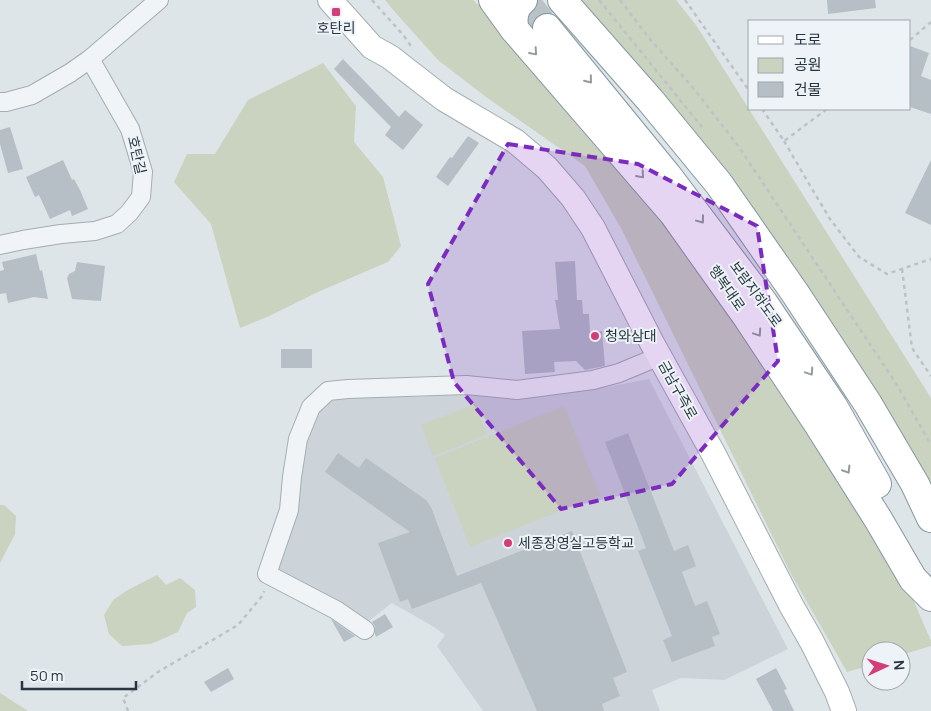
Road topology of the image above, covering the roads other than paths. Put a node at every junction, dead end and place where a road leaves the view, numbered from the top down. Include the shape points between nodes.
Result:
1 (159, 0) edge
2 (330, 0) edge
3 (348, 0) edge
4 (494, 0) edge
5 (523, 0) edge
6 (558, 15) edge
7 (514, 29) junction
8 (390, 57) junction
9 (90, 58) junction
10 (0, 102) edge
11 (0, 245) edge
12 (660, 356) junction
13 (931, 518) edge
14 (931, 534) edge
15 (931, 583) edge
16 (931, 597) edge
17 (365, 630) dead end
18 (844, 711) edge

1 - 9 street
2 - 8 main road, 금남구즉로 via 372,46
3 - 8 main road via 390,43
4 - 7 highway, 행복대로
5 - 7 highway via 512,16
6 - 13 highway via 650,100 719,184 868,404
6 - 14 highway, 보람지하도로 via 688,169 778,289 848,391
6 -> 15 highway, 보람지하도로 via 666,175 764,302 833,406
7 -> 16 highway, 행복대로 via 673,212 818,424 913,579
8 - 12 main road, 금남구즉로 via 444,99 515,141 547,168 593,228
9 - 10 street via 32,95
9 - 11 street, 호탄길 via 130,129 143,172 141,197 118,224 95,232 61,234
12 - 17 street via 620,373 593,380 517,390 466,384 328,391 311,407 298,438 290,510 266,574 336,610
12 - 18 main road, 금남구즉로 via 812,642

